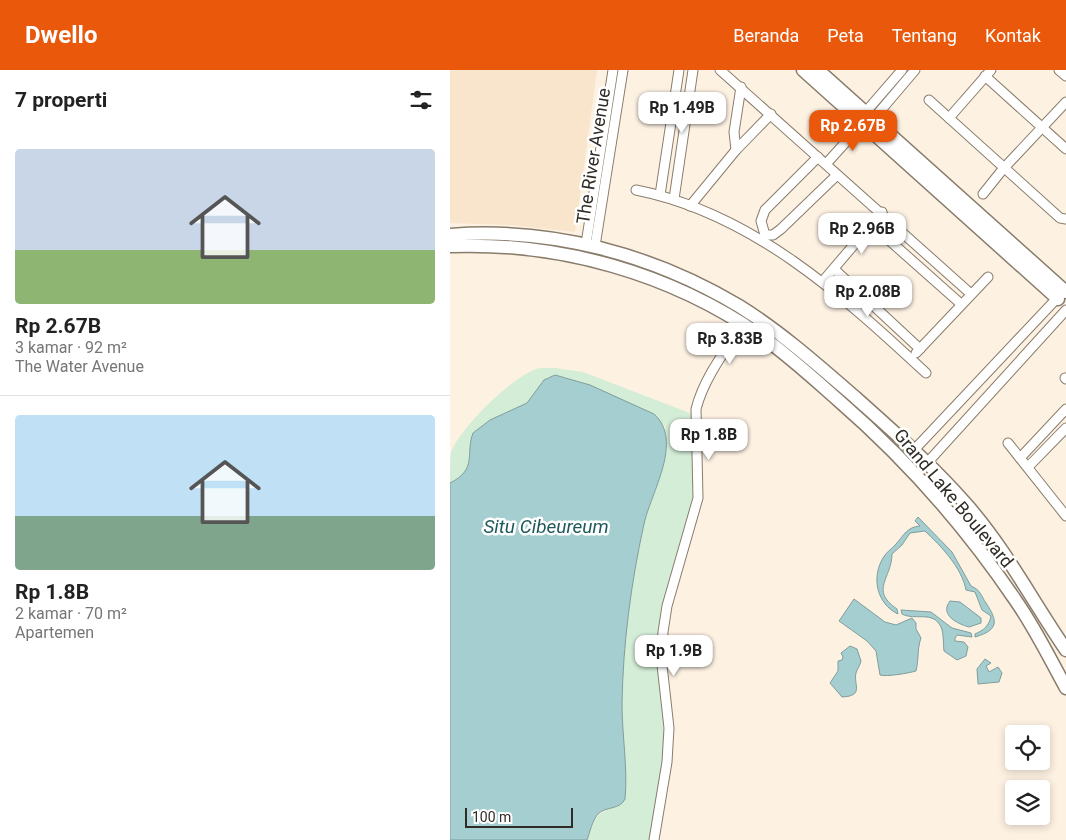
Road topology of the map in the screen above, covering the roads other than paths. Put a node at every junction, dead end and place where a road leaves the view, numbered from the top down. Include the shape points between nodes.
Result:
1 (613, 70) edge
2 (623, 70) edge
3 (680, 70) edge
4 (693, 70) edge
5 (720, 70) edge
6 (803, 70) edge
7 (818, 70) edge
8 (902, 70) edge
9 (915, 70) edge
10 (1059, 70) edge
11 (988, 73) edge
12 (1066, 76) edge
13 (889, 84) junction
14 (740, 87) junction
15 (897, 91) junction
16 (929, 100) dead end
17 (1066, 102) edge
18 (771, 114) junction
19 (949, 118) junction
20 (865, 121) junction
21 (1043, 129) junction
22 (1066, 149) edge
23 (736, 150) junction
24 (818, 157) junction
25 (826, 164) junction
26 (1003, 169) junction
27 (837, 175) junction
28 (636, 190) dead end
29 (983, 194) dead end
30 (660, 195) junction
31 (674, 199) junction
32 (690, 206) junction
33 (882, 212) junction
34 (1066, 219) edge
35 (872, 225) junction
36 (450, 235) edge
37 (591, 245) junction
38 (450, 246) edge
39 (834, 269) junction
40 (988, 277) dead end
41 (823, 281) junction
42 (970, 294) junction
43 (1064, 300) edge
44 (961, 304) junction
45 (743, 324) junction
46 (920, 349) junction
47 (911, 359) junction
48 (926, 373) dead end
49 (1066, 409) edge
50 (1066, 428) edge
51 (899, 437) junction
52 (1008, 443) dead end
53 (890, 447) junction
54 (914, 450) junction
55 (1020, 458) junction
56 (927, 462) junction
57 (1028, 467) junction
58 (944, 481) junction
59 (932, 494) junction
60 (1066, 516) edge
61 (1066, 650) edge
62 (1066, 688) edge
63 (654, 840) edge

1 - 37 street, The River Avenue
2 - 37 street, The River Avenue
3 - 30 street
4 - 31 street
5 - 14 street
6 - 20 street
7 - 20 street
8 - 13 street
9 - 15 street
10 - 12 street
11 - 19 street
11 - 21 street
13 - 15 street
13 - 20 street
14 - 18 street
14 - 23 street via 735,122
15 - 20 street
16 - 19 street
17 - 21 street
18 - 23 street
18 - 24 street
19 - 26 street
20 - 25 street
20 - 43 street
21 - 22 street
21 - 26 street
23 - 32 street
24 - 25 street
24 - 27 street via 765,210 761,221 765,235 777,232
25 - 27 street
26 - 29 street
26 - 34 street via 1060,218
27 - 33 street
28 - 30 street
30 - 31 street
31 - 32 street
32 - 41 street via 735,225
33 - 35 street
33 - 42 street
35 - 39 street
35 - 44 street
36 - 37 street, Grand Lake Boulevard via 504,233 552,237
37 - 51 street, Grand Lake Boulevard via 662,269 739,306 813,361
38 - 45 street, Grand Lake Boulevard via 479,245 553,253 624,268 694,297
39 - 41 street
39 - 46 street
40 - 42 street
41 - 47 street
42 - 44 street
43 - 54 street
43 - 56 street
44 - 46 street
45 - 53 street, Grand Lake Boulevard via 809,374
45 - 63 street via 700,395 696,409 698,498 662,632 661,656 669,728 667,762
46 - 47 street
47 - 48 street
49 - 55 street
50 - 57 street
51 - 53 street
51 - 54 street, Grand Lake Boulevard
52 - 55 street
53 - 59 street, Grand Lake Boulevard
54 - 56 street, Grand Lake Boulevard
55 - 57 street
56 - 58 street, Grand Lake Boulevard
57 - 60 street
58 - 59 street
58 - 61 street, Grand Lake Boulevard via 997,545
59 - 62 street, Grand Lake Boulevard via 1017,601

